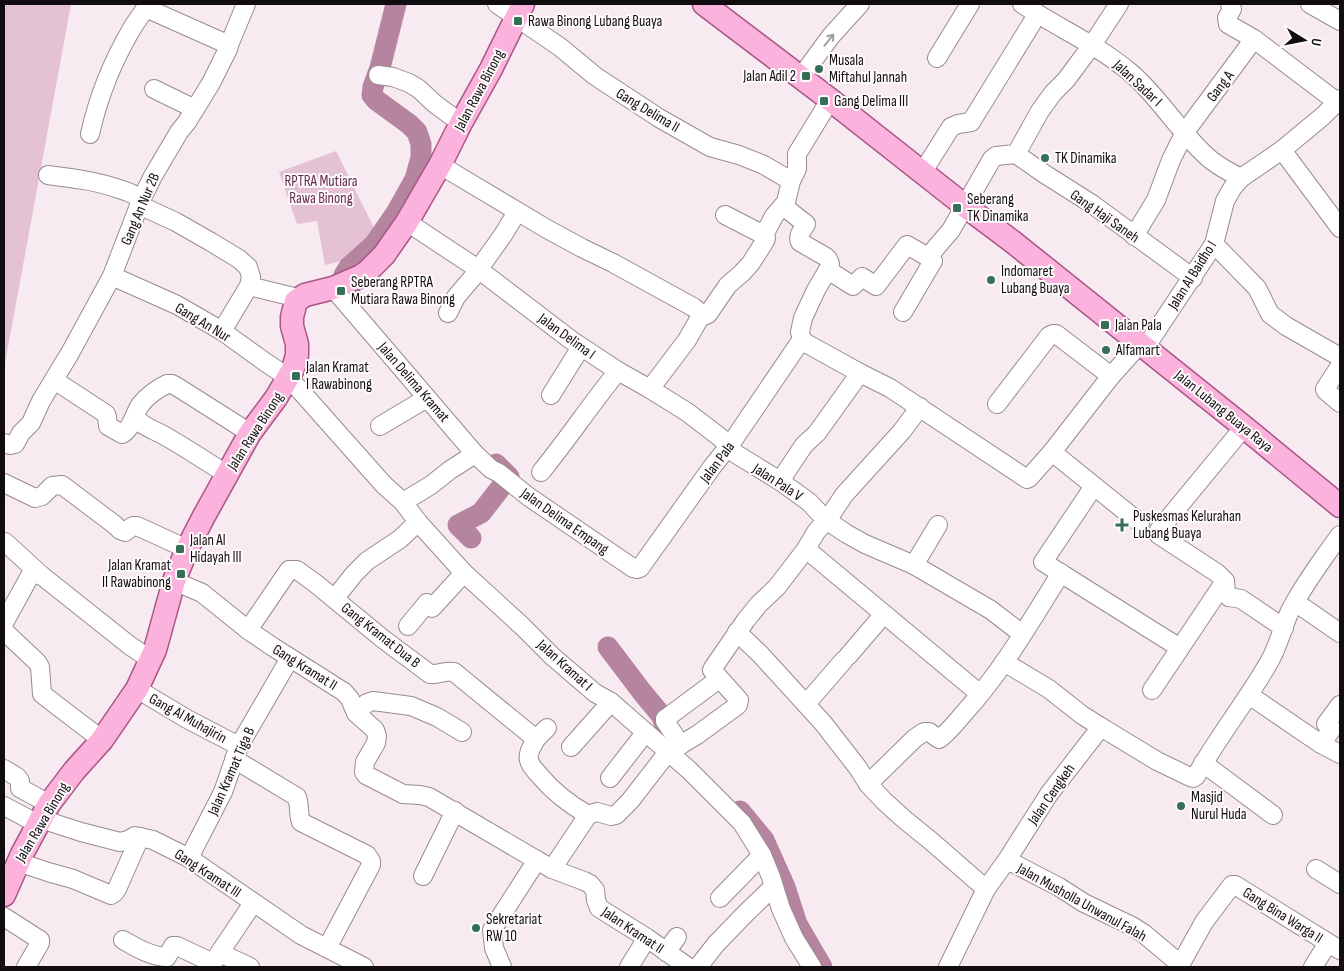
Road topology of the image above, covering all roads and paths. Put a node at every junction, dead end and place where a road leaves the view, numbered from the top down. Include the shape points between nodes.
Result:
1 (246, 4) edge
2 (497, 4) edge
3 (860, 4) edge
4 (970, 4) edge
5 (1022, 4) edge
6 (1119, 4) edge
7 (1230, 4) edge
8 (1310, 4) edge
9 (147, 6) edge
10 (715, 7) edge
11 (520, 11) edge
12 (1340, 21) edge
13 (1032, 23) dead end
14 (1254, 39) junction
15 (1092, 44) junction
16 (229, 45) junction
17 (937, 58) dead end
18 (378, 75) dead end
19 (801, 77) junction
20 (154, 89) dead end
21 (830, 100) junction
22 (1339, 100) edge
23 (195, 109) junction
24 (460, 123) junction
25 (1185, 132) junction
26 (90, 134) dead end
27 (1282, 150) junction
28 (1016, 154) junction
29 (440, 165) junction
30 (922, 173) junction
31 (48, 175) dead end
32 (1241, 178) junction
33 (791, 181) junction
34 (140, 202) junction
35 (783, 206) junction
36 (965, 206) junction
37 (517, 212) junction
38 (725, 215) dead end
39 (1338, 219) edge
40 (408, 222) junction
41 (764, 235) junction
42 (1134, 236) junction
43 (1214, 244) junction
44 (928, 257) junction
45 (478, 269) junction
46 (828, 270) junction
47 (112, 276) junction
48 (1193, 278) junction
49 (341, 284) junction
50 (249, 286) junction
51 (298, 298) junction
52 (903, 312) dead end
53 (448, 313) dead end
54 (702, 314) junction
55 (222, 331) junction
56 (802, 340) junction
57 (1143, 346) junction
58 (581, 347) junction
59 (1340, 357) edge
60 (1340, 366) edge
61 (618, 371) junction
62 (860, 373) junction
63 (1111, 376) junction
64 (289, 378) junction
65 (54, 380) junction
66 (650, 389) junction
67 (551, 395) dead end
68 (427, 398) junction
69 (1340, 403) edge
70 (997, 404) dead end
71 (920, 407) junction
72 (135, 417) junction
73 (380, 426) dead end
74 (1244, 426) junction
75 (250, 433) junction
76 (4, 443) edge
77 (728, 446) junction
78 (1052, 452) junction
79 (475, 454) junction
80 (541, 472) dead end
81 (226, 474) junction
82 (504, 477) joint
83 (780, 481) junction
84 (4, 483) edge
85 (1094, 486) junction
86 (403, 502) junction
87 (1340, 506) edge
88 (826, 520) junction
89 (418, 522) junction
90 (1140, 523) dead end
91 (938, 525) dead end
92 (1340, 535) edge
93 (5, 542) dead end
94 (187, 549) junction
95 (806, 549) junction
96 (914, 565) junction
97 (633, 568) joint
98 (464, 573) junction
99 (1061, 573) junction
100 (41, 575) junction
101 (174, 581) junction
102 (1225, 581) junction
103 (335, 598) junction
104 (1295, 602) junction
105 (884, 614) junction
106 (4, 623) edge
107 (408, 626) dead end
108 (1284, 628) junction
109 (248, 630) junction
110 (4, 631) edge
111 (737, 632) junction
112 (1340, 633) edge
113 (1022, 634) junction
114 (1180, 648) junction
115 (290, 658) junction
116 (151, 660) junction
117 (1004, 662) junction
118 (719, 679) junction
119 (137, 689) junction
120 (1152, 690) dead end
121 (980, 694) junction
122 (1249, 695) junction
123 (611, 702) junction
124 (806, 704) junction
125 (1340, 705) edge
126 (356, 713) junction
127 (1101, 727) junction
128 (462, 732) dead end
129 (645, 733) junction
130 (102, 740) junction
131 (1320, 744) junction
132 (571, 747) dead end
133 (675, 748) junction
134 (237, 753) junction
135 (1340, 754) edge
136 (1203, 763) junction
137 (4, 769) edge
138 (610, 778) dead end
139 (868, 784) junction
140 (4, 806) edge
141 (455, 811) junction
142 (588, 815) junction
143 (1273, 815) dead end
144 (43, 816) junction
145 (140, 837) junction
146 (762, 855) junction
147 (189, 858) junction
148 (537, 860) junction
149 (1007, 860) junction
150 (18, 862) junction
151 (552, 869) junction
152 (1316, 869) dead end
153 (423, 876) dead end
154 (1340, 884) edge
155 (773, 887) junction
156 (986, 889) junction
157 (4, 895) edge
158 (720, 898) dead end
159 (253, 903) junction
160 (4, 917) edge
161 (677, 937) dead end
162 (648, 938) junction
163 (123, 940) dead end
164 (1334, 947) edge
165 (327, 948) junction
166 (666, 952) junction
167 (214, 961) edge
168 (806, 965) edge
169 (1180, 966) edge
170 (26, 967) edge
171 (250, 967) edge
172 (364, 967) edge
173 (502, 967) edge
174 (629, 967) edge
175 (688, 967) edge
176 (698, 967) edge
177 (948, 967) edge
178 (1313, 967) edge

1 - 16 street, Gang An Nur 2B
2 - 11 street, Gang Delima II
19 -> 3 street
4 - 17 street
5 - 15 street, Jalan Sadar I
6 - 15 street
7 - 14 street via 1228,24
8 - 12 street
9 - 16 street
9 - 26 street via 111,71
10 - 19 main road, Jalan Lubang Buaya Raya
11 - 24 main road, Jalan Rawa Binong
11 - 33 street, Gang Delima II via 594,76 659,118 710,147 764,165
13 - 30 street via 971,122 951,127
14 - 22 street
14 - 25 street, Gang A
15 - 25 street, Jalan Sadar I via 1133,74
15 - 28 street via 1040,111
16 - 23 street, Gang An Nur 2B
18 - 24 street via 409,83
19 - 21 main road, Jalan Lubang Buaya Raya
20 - 23 street
21 - 30 main road, Jalan Lubang Buaya Raya
21 - 33 street via 797,154 797,168
22 - 27 street, Jalan Al Baidho I
23 - 34 street, Gang An Nur 2B via 178,132
24 - 29 main road, Jalan Rawa Binong
25 - 32 street, Jalan Sadar I via 1213,162
25 - 42 street, Gang A via 1156,200
27 - 32 street, Jalan Al Baidho I
27 - 39 street
28 - 36 street via 992,159
28 - 42 street, Gang Haji Saneh
29 - 37 street
29 - 40 main road, Jalan Rawa Binong
30 - 36 main road, Jalan Lubang Buaya Raya
31 - 34 street via 120,189
32 - 43 street, Jalan Al Baidho I via 1225,202
33 - 35 street
34 - 47 street, Gang An Nur 2B
34 - 50 street via 239,259 248,267
35 - 41 street
35 - 46 street via 805,222 799,240 828,259
36 - 44 street via 951,230
36 - 57 main road, Jalan Lubang Buaya Raya
37 - 45 street
37 - 54 street
38 - 41 street
40 - 45 street, Jalan Delima I
40 - 49 main road, Jalan Rawa Binong via 372,268
41 - 54 street via 765,241 751,263 728,285 708,314
42 - 48 street, Gang Haji Saneh
43 - 48 street, Jalan Al Baidho I
43 - 59 street via 1257,288 1270,314
44 - 46 street via 907,245 876,286 862,277 853,286
44 - 52 street via 933,261
45 - 53 street via 456,296
45 - 58 street, Jalan Delima I
46 - 56 street via 803,318
47 - 55 street, Gang An Nur via 177,305
47 - 65 street, Gang An Nur 2B
48 - 57 street, Jalan Al Baidho I
49 - 51 main road, Jalan Rawa Binong
49 - 68 street, Jalan Delima Kramat
50 - 51 street
50 - 55 street
51 - 64 main road, Jalan Rawa Binong via 292,317 297,355
54 - 66 street
55 - 64 street, Gang An Nur
56 - 62 street
56 - 77 street, Jalan Pala
57 - 63 street
57 - 74 main road, Jalan Lubang Buaya Raya
58 - 61 street, Jalan Delima I
58 - 67 street
60 - 69 street via 1325,389
61 - 66 street, Jalan Delima I
61 - 80 street
62 - 71 street
62 - 83 street
63 - 70 street via 1053,334
63 - 78 street
64 - 75 main road, Jalan Rawa Binong
64 - 86 street, Jalan Kramat I
65 - 72 street via 106,414 108,426 122,434
65 - 76 street, Gang An Nur 2B via 32,423 15,444
66 - 77 street, Jalan Delima I via 688,412
68 - 73 street
68 - 79 street, Jalan Delima Kramat
71 - 78 street via 1026,479
71 - 88 street via 844,494
72 - 75 street via 140,405 151,394 172,384
72 - 81 street via 138,422
74 - 87 main road, Jalan Lubang Buaya Raya
74 - 102 street via 1159,535
75 - 81 main road, Jalan Rawa Binong
77 - 83 street, Jalan Pala V via 741,458
77 - 97 street, Jalan Pala via 640,568
78 - 85 street
79 - 82 street, Jalan Delima Kramat
79 - 86 street
81 - 94 main road, Jalan Rawa Binong
82 - 97 street, Jalan Delima Empang via 528,497
83 - 88 street, Jalan Pala V via 809,502
84 - 94 street via 35,498 52,486 62,485 123,532 136,526
85 - 90 street
85 - 99 street via 1043,562
86 - 89 street, Jalan Kramat I
88 - 95 street
88 - 96 street, Jalan Pala V via 865,544
89 - 98 street, Jalan Kramat I
89 - 103 street via 400,539 367,561
91 - 96 street
92 - 104 street
93 - 100 street
94 - 101 main road, Jalan Rawa Binong
95 - 105 street
95 - 111 street
96 - 113 street, Jalan Pala V via 991,610
98 - 107 street via 432,608 426,603
98 - 123 street, Jalan Kramat I via 552,656 595,693
99 - 113 street
99 - 114 street
100 - 106 street via 31,574
100 - 116 street
101 - 109 street, Gang Kramat II via 202,593
101 - 116 main road, Jalan Rawa Binong
102 - 108 street via 1228,596 1241,599
102 - 114 street
103 - 109 street via 297,570 289,570
103 - 142 street, Gang Kramat Dua B via 430,674 454,672 504,714 542,733 529,754 529,762 550,789
104 - 108 street
104 - 112 street
105 - 121 street
105 - 124 street
108 - 122 street via 1270,662
109 - 115 street, Gang Kramat II
110 - 130 street via 37,662 42,694
111 - 118 street via 712,670
111 - 124 street
113 - 117 street
114 - 120 street
115 - 126 street, Gang Kramat II via 344,692
115 - 134 street, Jalan Kramat Tiga B
116 - 119 main road, Jalan Rawa Binong
117 - 121 street
117 - 127 street via 1049,689
118 - 133 street via 665,718
118 - 133 street via 739,700 738,705
119 - 130 main road, Jalan Rawa Binong
119 - 134 street, Gang Al Muhajirin
121 - 139 street via 940,739 929,732 922,733
122 - 131 street
122 - 136 street
123 - 129 street, Jalan Kramat I
123 - 132 street
124 - 139 street
125 - 131 street via 1326,724 1332,729
126 - 128 street via 373,701 411,706
126 - 141 street, Gang Kramat II via 375,730 377,736 365,762 366,775 398,792 425,796
127 - 136 street via 1192,778
127 - 149 street, Jalan Cengkeh via 1050,794
129 - 133 street, Jalan Kramat I
129 - 138 street
130 - 144 main road, Jalan Rawa Binong via 74,770
131 - 135 street
133 - 142 street via 616,815 597,812
133 - 146 street, Jalan Kramat I via 689,770 742,823
134 - 147 street, Jalan Kramat Tiga B via 223,792
134 - 165 street, Gang Al Muhajirin via 297,797 301,822 367,855 371,861
136 - 143 street
137 - 144 street via 17,777 20,788
139 - 156 street
140 - 144 street
141 - 148 street, Gang Kramat II
141 - 153 street
142 - 151 street
144 - 145 street, Gang Kramat III via 81,832 120,842
144 - 150 main road, Jalan Rawa Binong
145 - 147 street, Gang Kramat III
145 - 150 street via 117,889 110,895 73,879
146 - 155 street, Jalan Kramat I
146 - 158 street
147 - 159 street, Gang Kramat III
148 - 151 street, Jalan Kramat II
148 - 173 street via 492,930 494,948
149 - 156 street, Jalan Cengkeh
149 - 169 street, Jalan Musholla Unwanul Falah via 1132,926
150 - 157 main road, Jalan Rawa Binong
151 - 162 street, Jalan Kramat II via 590,884 599,908
152 - 154 street
155 - 168 street, Jalan Kramat I
155 - 176 street
156 - 177 street, Jalan Cengkeh
159 - 165 street, Gang Kramat III
159 - 167 street
160 - 170 street via 40,940
161 - 166 street
162 - 166 street, Jalan Kramat II
162 - 174 street
163 - 167 street via 151,955 167,957 177,946
164 - 169 street, Gang Bina Warga II via 1232,884 1204,922
164 - 178 street
165 - 172 street, Gang Kramat III
166 - 175 street, Jalan Kramat II
167 - 171 street

